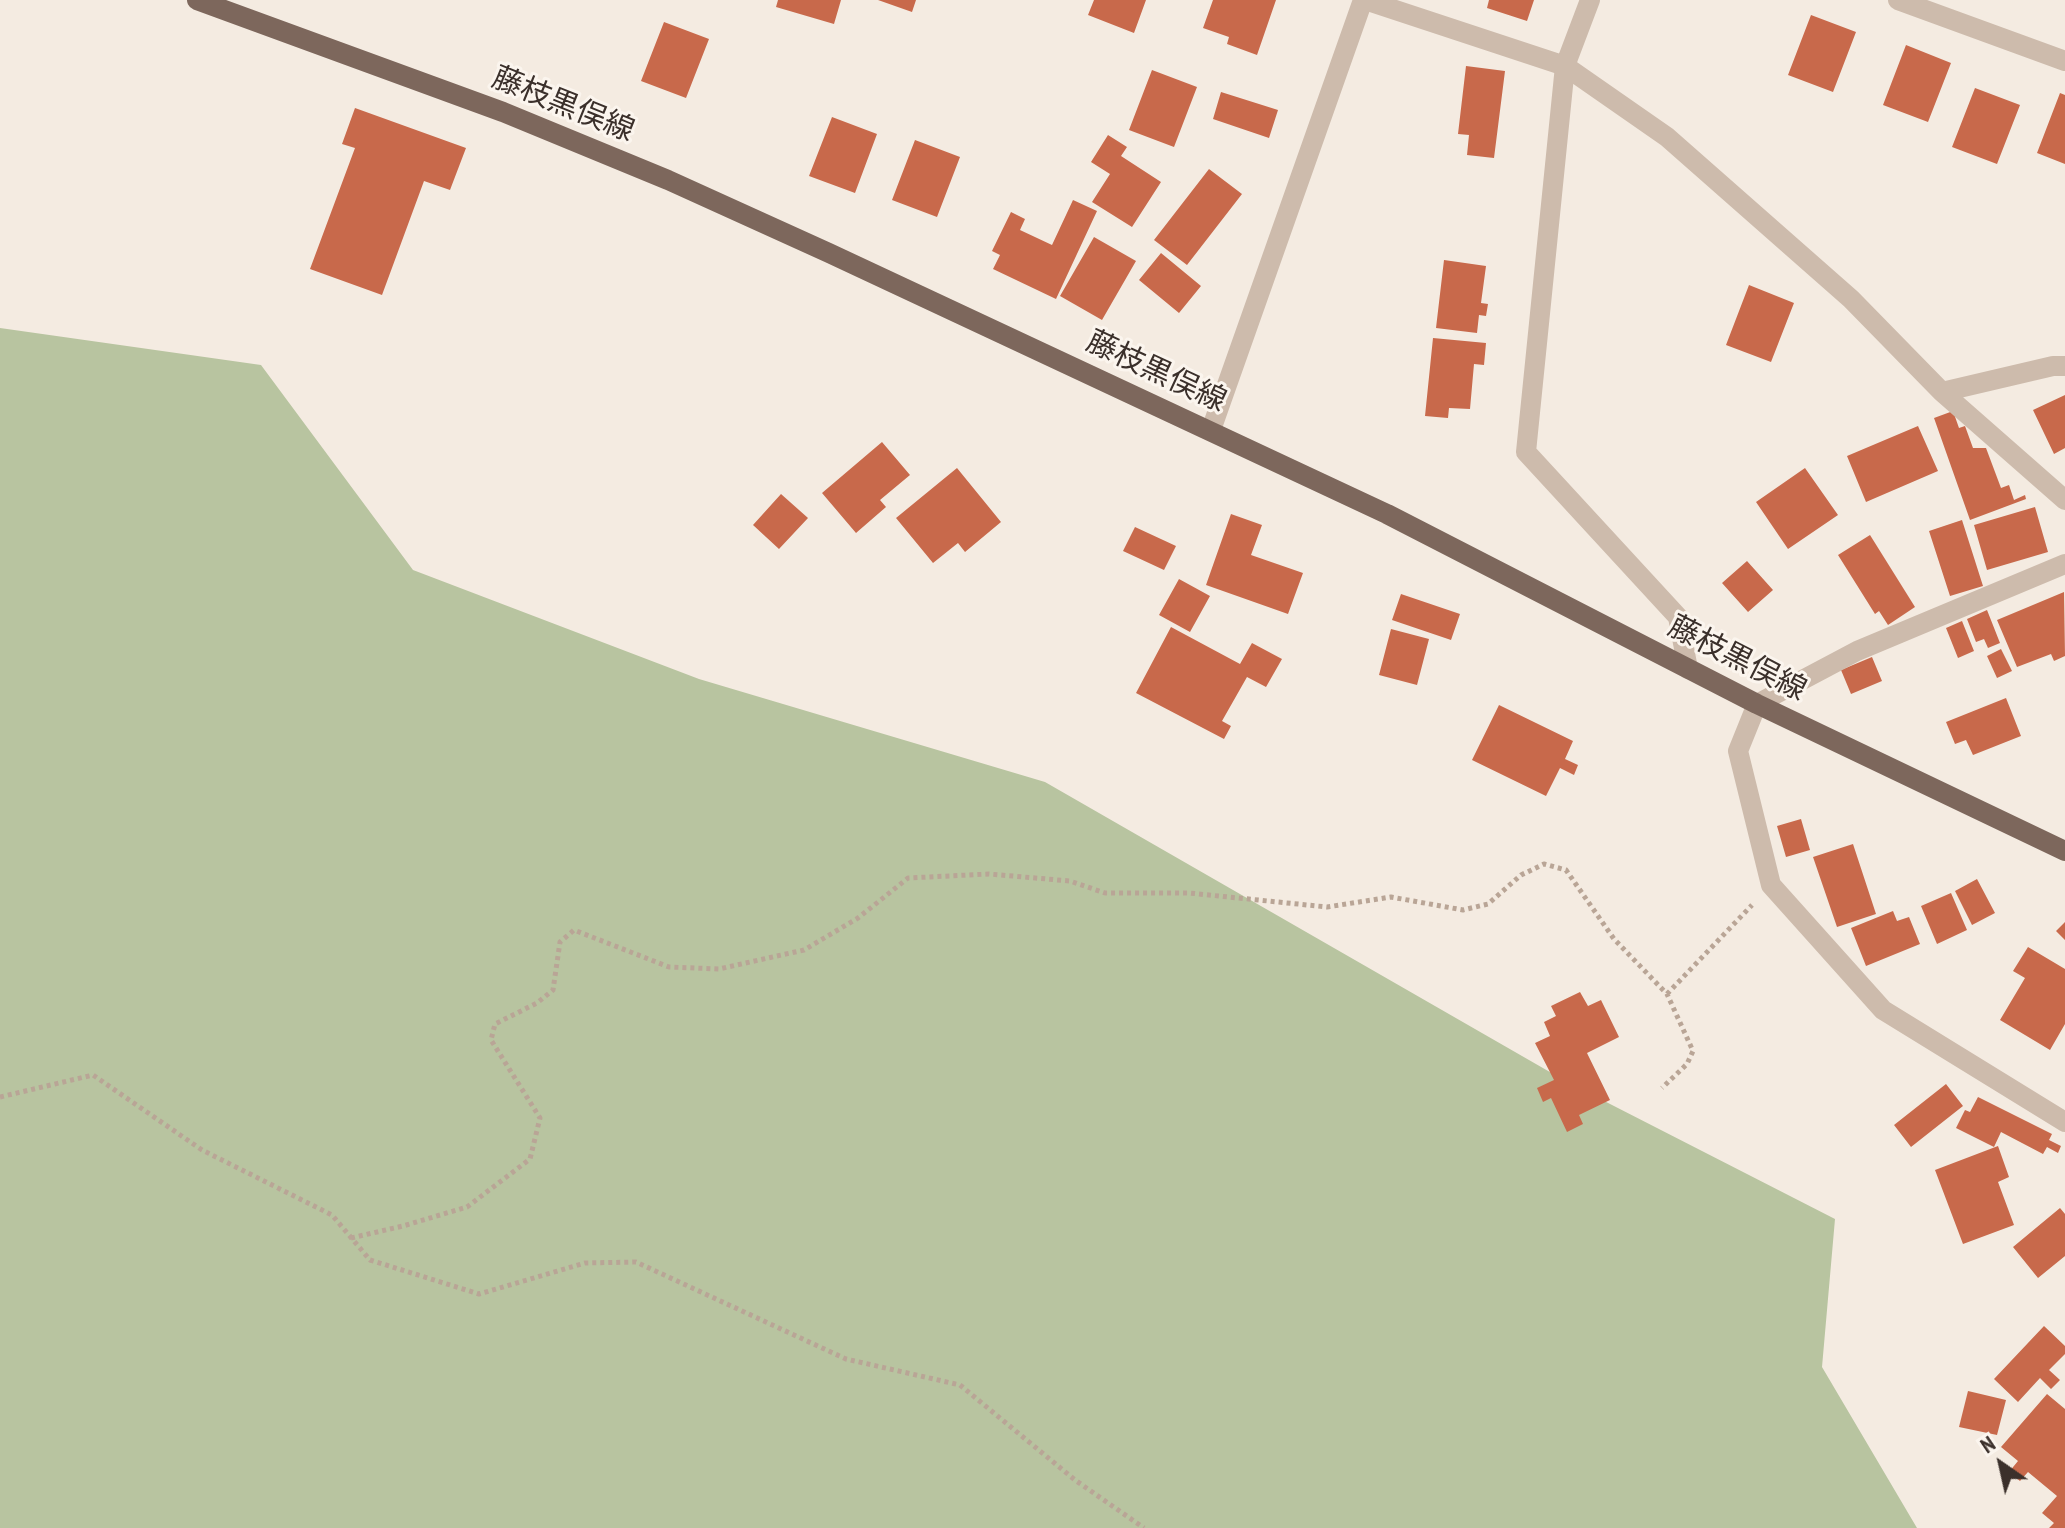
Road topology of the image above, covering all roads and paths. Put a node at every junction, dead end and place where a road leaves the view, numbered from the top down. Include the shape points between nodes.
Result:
1 (197, 0) edge
2 (1364, 0) edge
3 (1590, 0) edge
4 (1898, 0) edge
5 (2065, 61) edge
6 (1565, 66) junction
7 (2065, 366) edge
8 (1942, 392) junction
9 (1211, 430) junction
10 (2065, 500) edge
11 (2065, 564) edge
12 (1688, 669) junction
13 (1757, 704) junction
14 (2065, 851) edge
15 (1771, 885) junction
16 (1667, 994) junction
17 (1662, 1088) dead end
18 (0, 1097) edge
19 (2065, 1122) edge
20 (351, 1238) junction
21 (1144, 1528) edge

1 - 9 main road, 藤枝黒俣線 via 503,112 668,180
2 - 6 street
2 - 9 street
3 - 6 street
4 - 5 street
6 - 8 street via 1667,137 1851,299
6 - 12 street via 1526,452 1678,617
7 - 8 street
8 - 10 street
9 - 12 main road, 藤枝黒俣線
11 - 13 street via 1857,651
12 - 13 main road, 藤枝黒俣線
13 - 14 main road, 藤枝黒俣線
13 - 15 street via 1738,751
15 - 16 path
15 - 19 street via 1883,1010
16 - 17 path via 1693,1051
16 - 20 path via 1614,939 1566,870 1544,864 1521,875 1488,904 1463,910 1391,897 1327,907 1189,893 1105,893 1070,881 989,874 908,878 858,918 804,950 719,969 669,967 574,930 560,942 553,990 495,1024 491,1040 540,1118 530,1159 467,1207
18 - 20 path via 93,1075 202,1150 332,1215
20 - 21 path via 370,1260 479,1294 585,1263 636,1262 846,1359 960,1385 1075,1480

